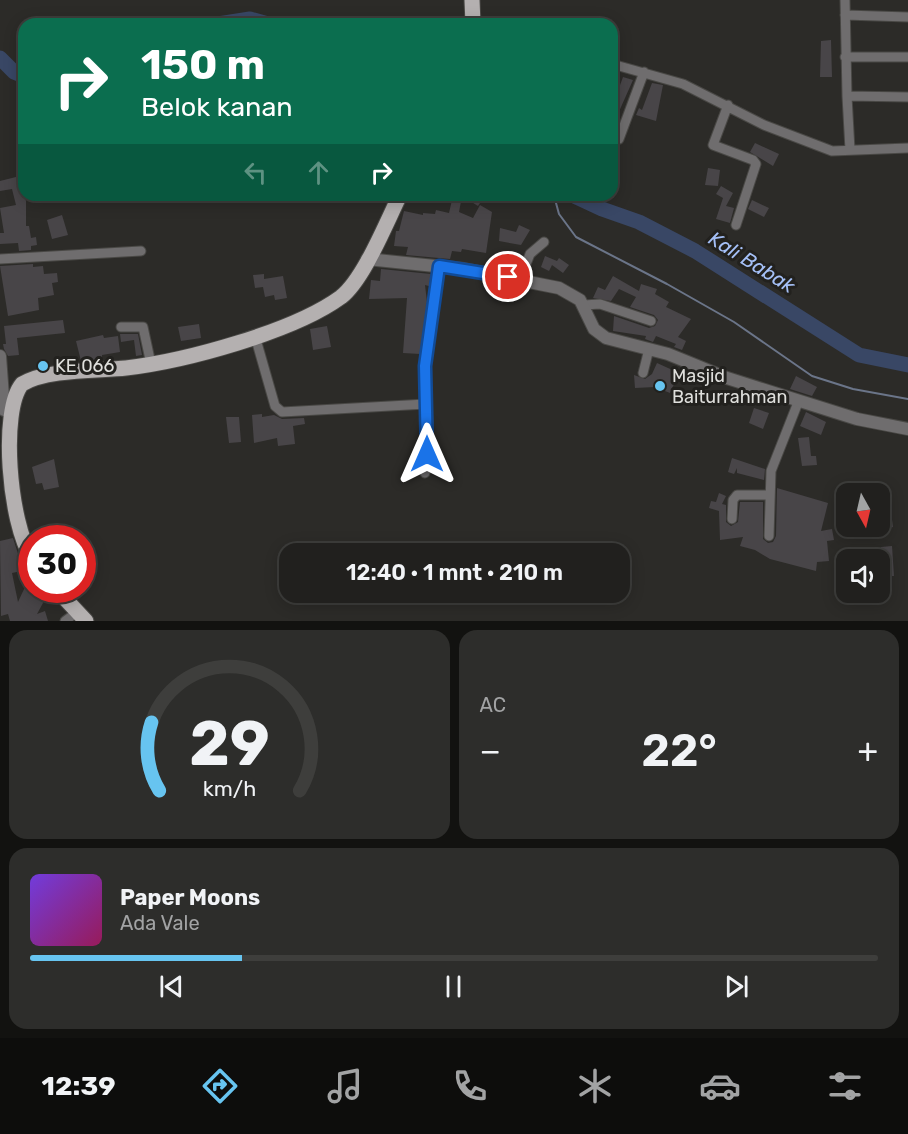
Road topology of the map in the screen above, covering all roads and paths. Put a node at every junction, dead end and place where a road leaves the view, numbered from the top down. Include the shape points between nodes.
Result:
1 (472, 0) edge
2 (845, 0) edge
3 (845, 15) junction
4 (908, 17) edge
5 (473, 18) edge
6 (845, 57) junction
7 (908, 57) edge
8 (618, 66) edge
9 (644, 72) junction
10 (847, 96) junction
11 (908, 97) edge
12 (728, 105) junction
13 (618, 138) edge
14 (908, 148) edge
15 (850, 150) junction
16 (397, 201) edge
17 (736, 225) dead end
18 (544, 242) dead end
19 (141, 251) dead end
20 (367, 259) junction
21 (0, 260) edge
22 (439, 266) junction
23 (520, 279) junction
24 (584, 305) junction
25 (651, 321) dead end
26 (121, 327) dead end
27 (255, 336) junction
28 (649, 349) junction
29 (0, 356) edge
30 (151, 364) junction
31 (643, 373) dead end
32 (799, 400) junction
33 (426, 404) junction
34 (4, 410) junction
35 (908, 429) edge
36 (425, 473) dead end
37 (770, 492) junction
38 (732, 519) dead end
39 (18, 532) edge
40 (769, 536) dead end
41 (66, 603) edge
42 (76, 618) edge

1 - 5 main road
2 - 3 street
3 - 4 street
3 - 6 street
6 - 7 street
6 - 10 street
8 - 9 street
9 - 12 street via 683,84
9 - 13 street
10 - 11 street
10 - 15 street
12 - 15 street via 794,138 832,152
12 - 17 street via 713,146 756,164
14 - 15 street
16 - 20 main road
18 - 23 street via 530,254
19 - 21 street
20 - 22 street
20 - 27 main road via 350,288 335,300
22 - 23 street
22 - 33 street via 425,366
23 - 24 street via 565,290
24 - 25 street via 600,304
24 - 28 street via 601,336
26 - 30 street via 143,327
27 - 30 main road
27 - 33 street via 275,406 282,412
28 - 31 street
28 - 32 street
29 - 34 street
30 - 34 main road via 39,377 20,385
32 - 35 street via 857,419
32 - 37 street via 770,477
33 - 36 street via 429,441
34 - 39 main road via 1,454 5,493
37 - 38 street via 737,495
37 - 40 street
41 - 42 main road

